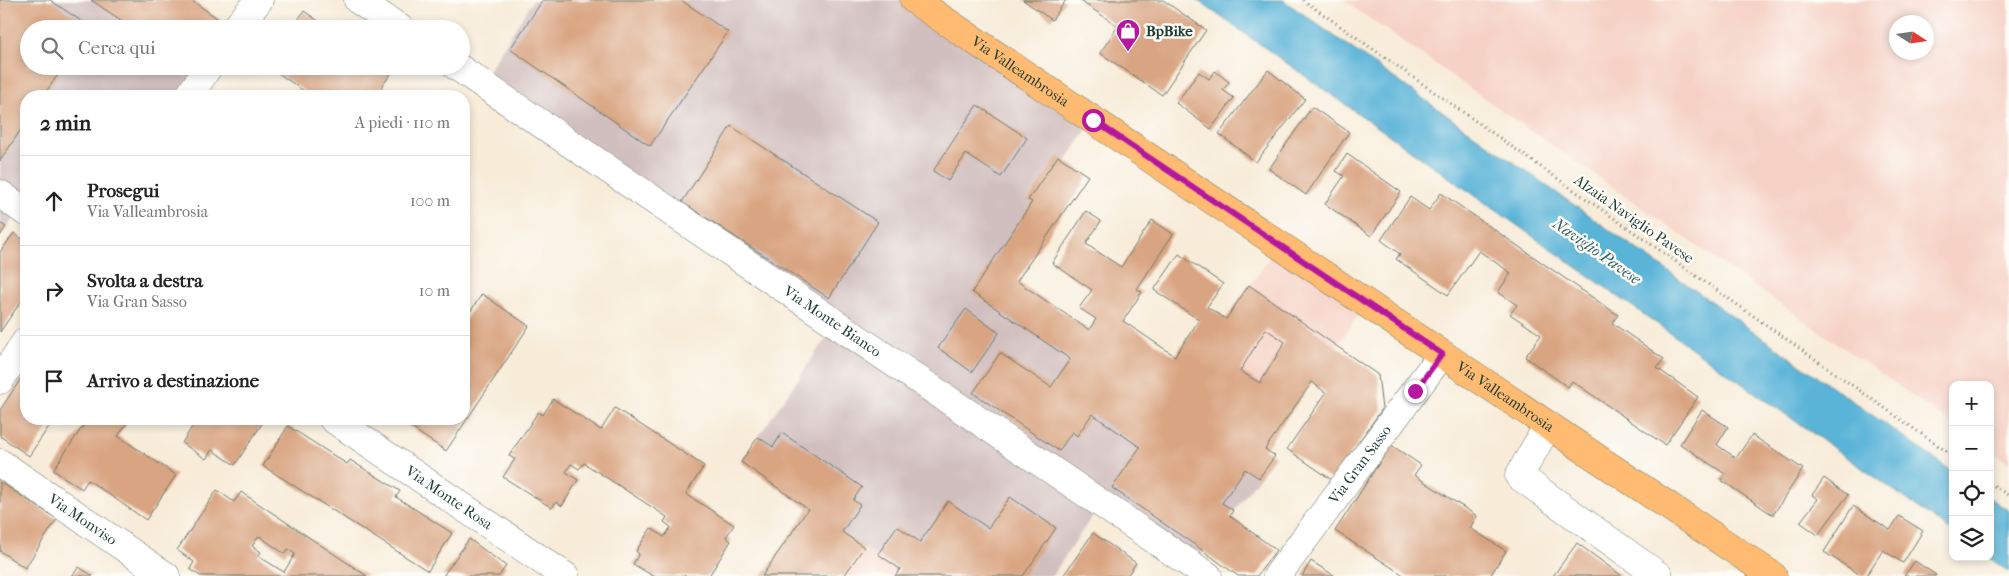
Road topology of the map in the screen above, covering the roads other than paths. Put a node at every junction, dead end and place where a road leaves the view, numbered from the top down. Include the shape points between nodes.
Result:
1 (259, 0) edge
2 (358, 0) edge
3 (914, 0) edge
4 (242, 20) edge
5 (388, 20) edge
6 (203, 75) edge
7 (469, 75) edge
8 (193, 90) edge
9 (0, 194) edge
10 (20, 208) edge
11 (20, 350) edge
12 (1442, 354) junction
13 (0, 380) edge
14 (342, 425) edge
15 (1548, 425) junction
16 (0, 463) edge
17 (166, 576) edge
18 (565, 576) edge
19 (1208, 576) edge
20 (1277, 576) edge
21 (1659, 576) edge
22 (1774, 576) edge

1 - 4 street
2 - 5 street
3 - 12 main road, Via Valleambrosia
6 - 8 street
7 - 19 street, Via Monte Bianco
9 - 10 street
11 - 13 street
12 - 15 main road, Via Valleambrosia
12 - 20 street, Via Gran Sasso
14 - 18 street, Via Monte Rosa
15 - 21 street via 1519,476
15 - 22 main road, Via Valleambrosia
16 - 17 street, Via Monviso

